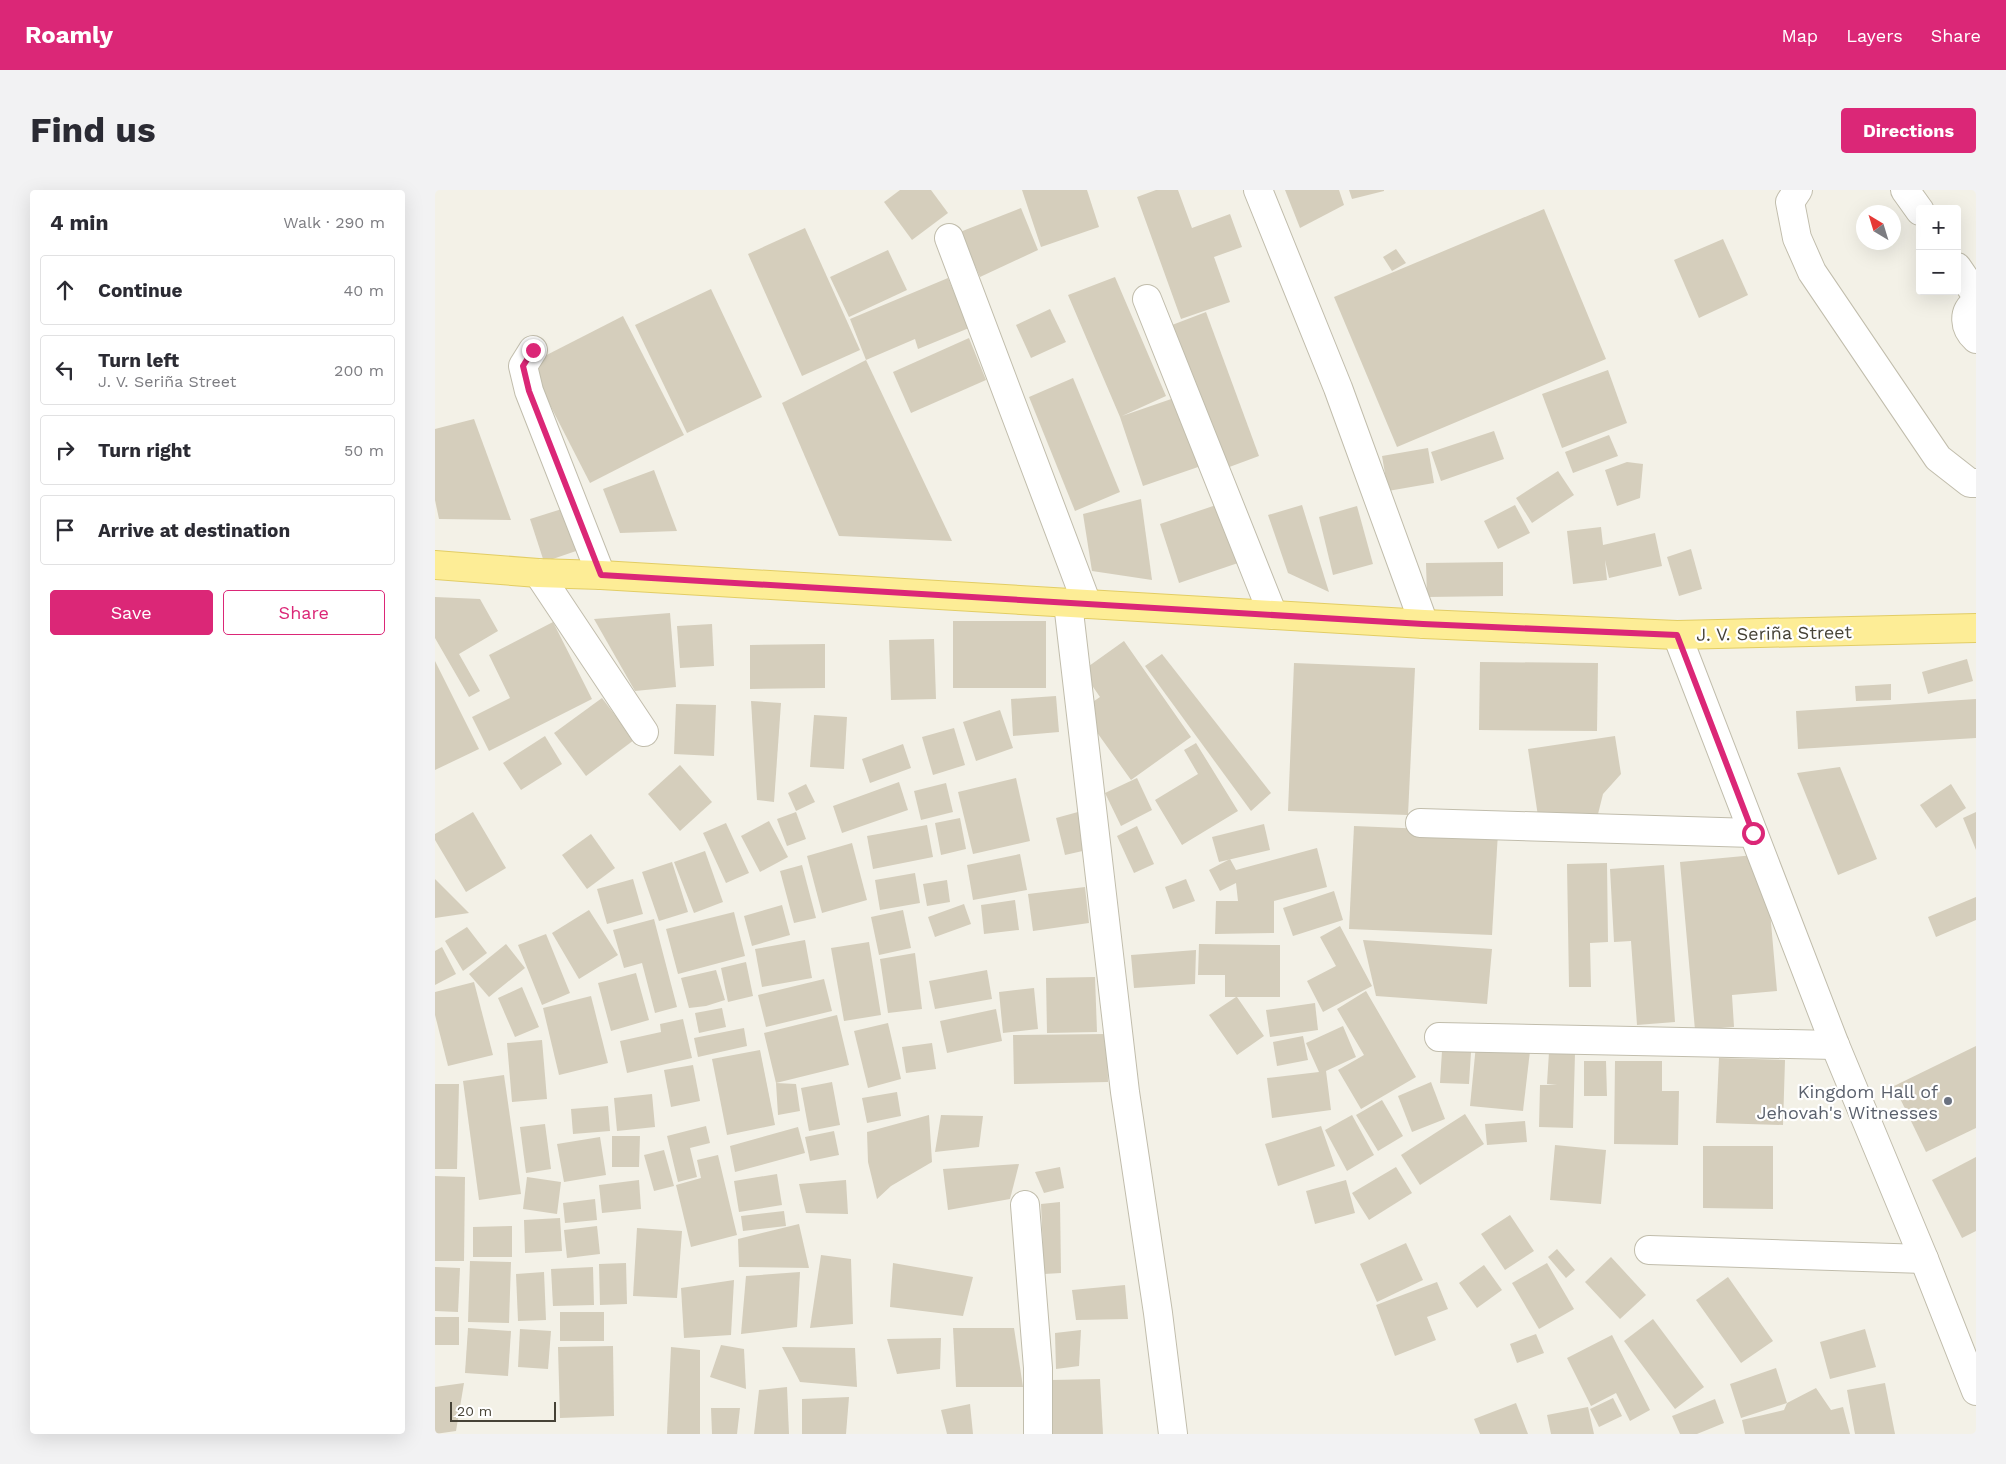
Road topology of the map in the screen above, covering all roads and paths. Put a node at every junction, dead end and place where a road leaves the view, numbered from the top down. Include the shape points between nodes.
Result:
1 (1258, 190) edge
2 (1798, 190) edge
3 (1905, 190) edge
4 (1916, 205) edge
5 (949, 238) dead end
6 (1961, 273) edge
7 (1975, 295) edge
8 (1147, 299) dead end
9 (1976, 339) edge
10 (533, 350) dead end
11 (1976, 483) edge
12 (435, 565) edge
13 (538, 573) junction
14 (601, 575) junction
15 (1078, 603) junction
16 (1273, 615) junction
17 (1423, 624) junction
18 (1976, 628) edge
19 (1677, 635) junction
20 (644, 732) dead end
21 (1420, 824) dead end
22 (1753, 833) junction
23 (1439, 1037) dead end
24 (1835, 1045) junction
25 (1025, 1205) dead end
26 (1649, 1250) dead end
27 (1924, 1259) junction
28 (1976, 1391) edge
29 (1038, 1434) edge
30 (1173, 1434) edge

1 - 17 street via 1338,388
2 - 11 street via 1791,202 1795,229 1813,272 1938,458 1971,483
3 - 4 street
5 - 15 street
6 - 7 street
7 - 9 street via 1966,314 1966,324
8 - 16 street
10 - 14 street via 523,366 529,391
12 - 13 main road, J. V. Seriña Street
13 - 14 main road, J. V. Seriña Street
13 - 20 street
14 - 15 main road, J. V. Seriña Street
15 - 16 main road, J. V. Seriña Street
15 - 30 street via 1125,1092
16 - 17 main road, J. V. Seriña Street
17 - 19 main road, J. V. Seriña Street
18 - 19 main road, J. V. Seriña Street
19 - 22 street
21 - 22 street
22 - 24 street
23 - 24 street
24 - 27 street
25 - 29 street via 1038,1368
26 - 27 street
27 - 28 street

